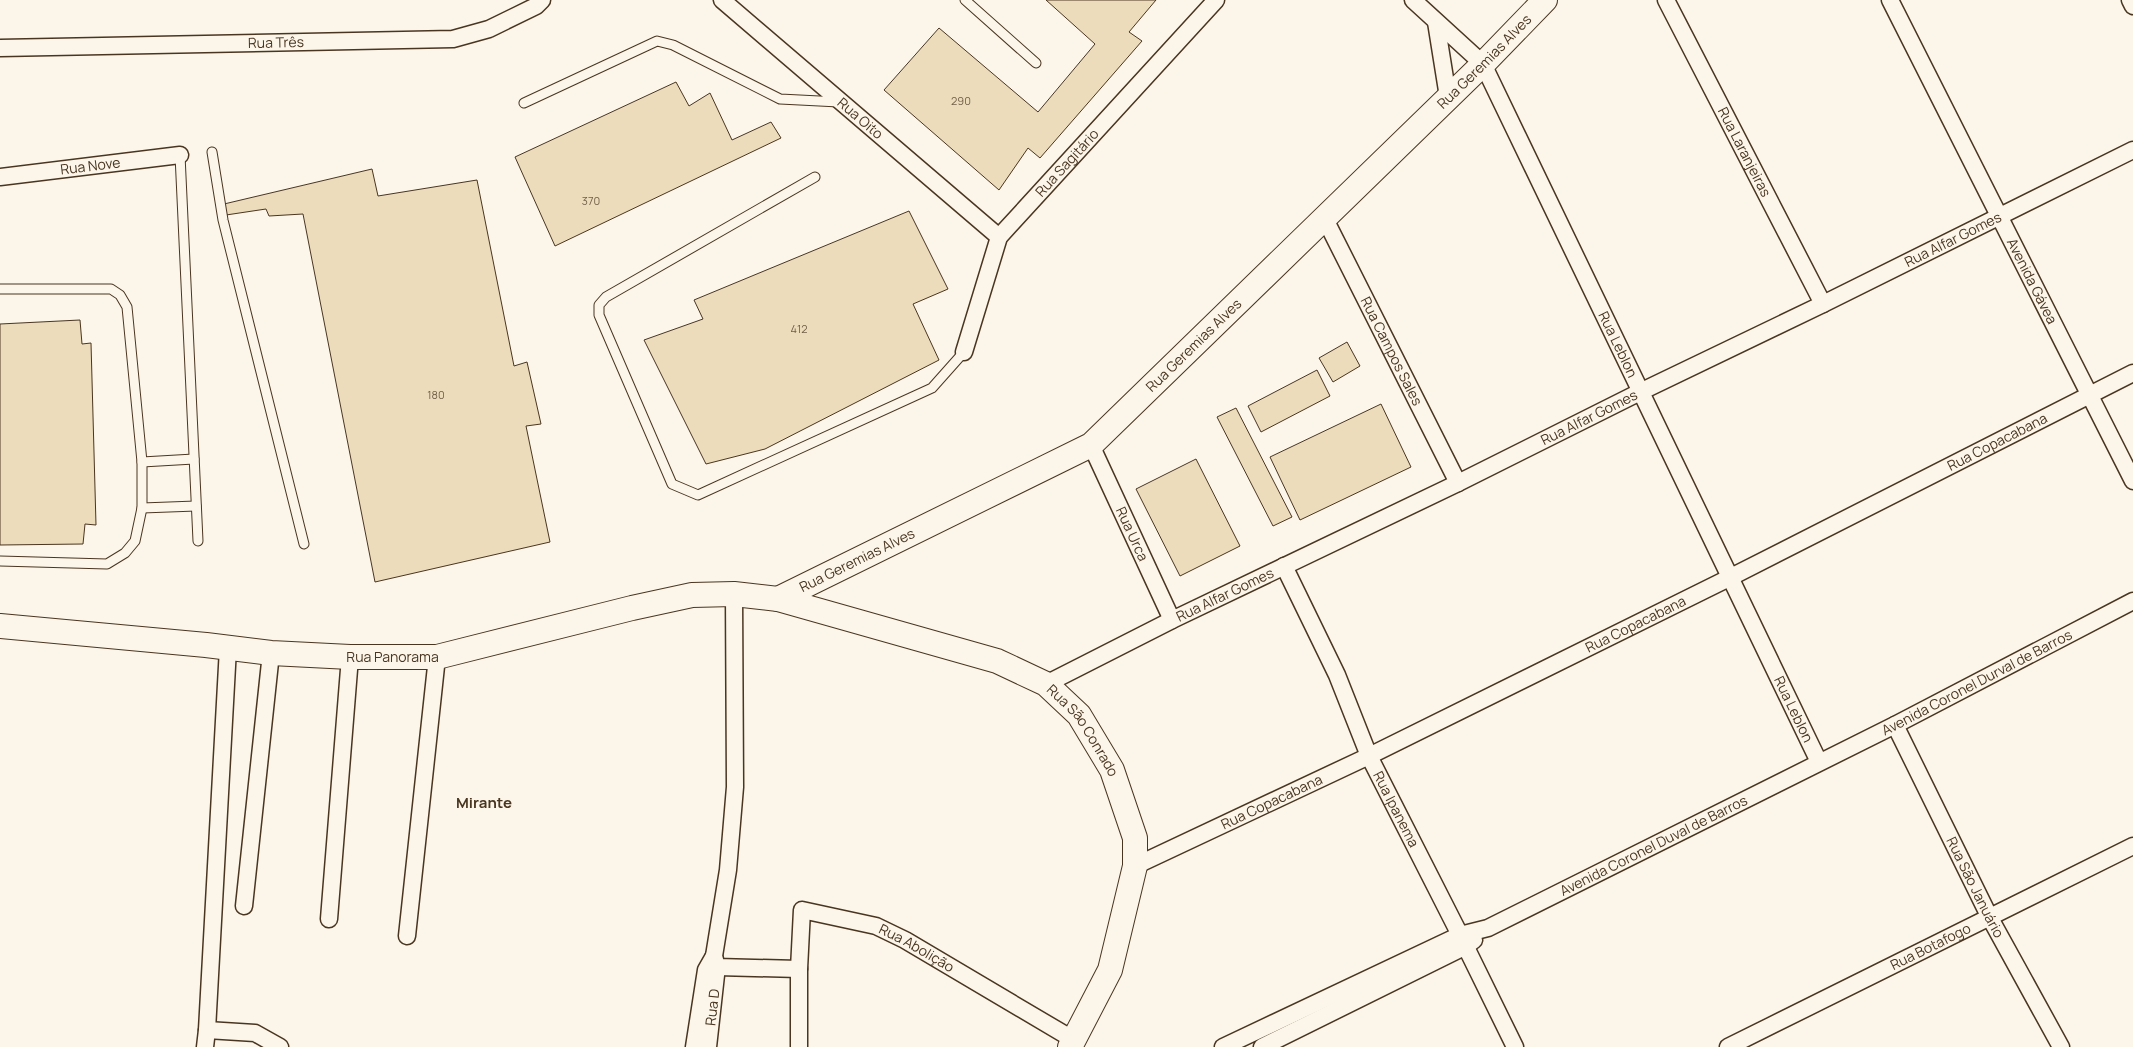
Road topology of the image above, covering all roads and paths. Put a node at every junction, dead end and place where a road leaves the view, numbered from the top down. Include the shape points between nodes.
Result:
1 (542, 0) edge
2 (722, 0) edge
3 (965, 0) edge
4 (1216, 0) edge
5 (1413, 0) edge
6 (1545, 0) edge
7 (1666, 0) edge
8 (1890, 0) edge
9 (2130, 0) edge
10 (2133, 6) edge
11 (1436, 22) junction
12 (0, 48) edge
13 (1036, 63) dead end
14 (1483, 64) junction
15 (1448, 97) junction
16 (840, 102) junction
17 (524, 103) dead end
18 (2133, 150) edge
19 (212, 152) dead end
20 (180, 155) joint
21 (0, 177) edge
22 (815, 177) dead end
23 (1998, 217) junction
24 (1325, 219) junction
25 (999, 237) junction
26 (0, 289) edge
27 (1823, 304) junction
28 (964, 352) joint
29 (2133, 373) edge
30 (1640, 392) junction
31 (2089, 395) junction
32 (1092, 446) junction
33 (194, 460) junction
34 (142, 462) junction
35 (2133, 482) edge
36 (1458, 483) junction
37 (196, 506) junction
38 (142, 508) junction
39 (198, 541) dead end
40 (304, 544) dead end
41 (0, 561) edge
42 (1284, 566) junction
43 (1729, 578) junction
44 (734, 594) junction
45 (778, 599) junction
46 (2133, 601) edge
47 (1172, 620) junction
48 (0, 626) edge
49 (228, 648) junction
50 (271, 653) junction
51 (350, 657) junction
52 (437, 657) junction
53 (1046, 684) junction
54 (1895, 725) junction
55 (1369, 756) junction
56 (1819, 762) junction
57 (2133, 846) edge
58 (1135, 866) junction
59 (244, 906) dead end
60 (1990, 918) junction
61 (329, 919) dead end
62 (407, 936) dead end
63 (1463, 940) junction
64 (716, 962) junction
65 (799, 969) junction
66 (1294, 1023) junction
67 (207, 1030) junction
68 (1072, 1044) edge
69 (205, 1047) edge
70 (280, 1047) edge
71 (694, 1047) edge
72 (708, 1047) edge
73 (799, 1047) edge
74 (1224, 1047) edge
75 (1262, 1047) edge
76 (1514, 1047) edge
77 (1728, 1047) edge
78 (2061, 1047) edge

1 - 12 street, Rua Três via 489,30 453,39
2 - 16 street, Rua Oito
3 - 13 lane
4 - 25 street, Rua Sagitário
5 - 11 street, Rua Leblon
6 - 14 street, Rua Geremias Alves
7 - 27 street, Rua Laranjeiras
8 - 23 street, Avenida Gávea
9 - 10 street
11 - 14 street, Rua Leblon
11 - 15 street
14 - 15 street, Rua Geremias Alves
14 - 30 street, Rua Leblon
15 - 24 street, Rua Geremias Alves
16 - 17 lane via 780,99 672,45 657,41
16 - 25 street, Rua Oito
18 - 23 street, Rua Alfar Gomes
19 - 40 lane via 223,220
20 - 21 street, Rua Nove
20 - 33 lane
22 - 28 lane via 615,292 599,305 599,316 672,484 698,495 932,388
23 - 27 street, Rua Alfar Gomes
23 - 31 street, Avenida Gávea
24 - 32 street, Rua Geremias Alves
24 - 36 street, Rua Campos Sales
25 - 28 street, Rua Sagitário
26 - 34 lane via 111,289 120,294 127,307
27 - 30 street, Rua Alfar Gomes
29 - 31 street, Rua Copacabana
30 - 36 street, Rua Alfar Gomes
30 - 43 street, Rua Leblon
31 - 35 street, Avenida Gávea
31 - 43 street, Rua Copacabana
32 - 45 street, Rua Geremias Alves
32 - 47 street, Rua Urca
33 - 34 lane
33 - 37 lane
34 - 38 lane
36 - 42 street, Rua Alfar Gomes
37 - 38 lane
37 - 39 lane
38 - 41 lane via 135,541 125,553 107,564
42 - 47 street, Rua Alfar Gomes
42 - 55 street, Rua Ipanema via 1336,675
43 - 55 street, Rua Copacabana
43 - 56 street, Rua Leblon
44 - 45 street, Rua Panorama
44 - 52 street, Rua Panorama via 692,596 632,608
44 - 64 street via 735,787
45 - 53 street, Rua São Conrado via 997,661
46 - 54 street, Avenida Coronel Durval de Barros
47 - 53 street, Rua Alfar Gomes
48 - 49 street, Rua Panorama
49 - 50 street, Rua Panorama
49 - 67 street
50 - 51 street, Rua Panorama
50 - 59 street
51 - 52 street, Rua Panorama
51 - 61 street
52 - 62 street
53 - 58 street, Rua São Conrado via 1079,715 1112,770 1134,838
54 - 56 street, Avenida Coronel Durval de Barros
54 - 60 street, Rua São Januário
55 - 58 street, Rua Copacabana
55 - 63 street, Rua Ipanema
56 - 63 street, Avenida Coronel Duval de Barros
57 - 60 street, Rua Botafogo
58 - 68 street, Rua São Conrado via 1110,970
60 - 77 street, Rua Botafogo
60 - 78 street, Rua São Januário
63 - 66 street, Avenida Coronel Duval de Barros
63 - 76 street, Rua Ipanema
64 - 65 street
64 - 71 street via 706,970
64 - 72 street, Rua D
65 - 68 street, Rua Abolição via 802,910 876,926 905,940
65 - 73 street, Rua Abolição
66 - 74 street, Avenida Coronel Duval de Barros
66 - 75 street, Avenida Coronel Duval de Barros
67 - 69 street
67 - 70 street via 255,1033

